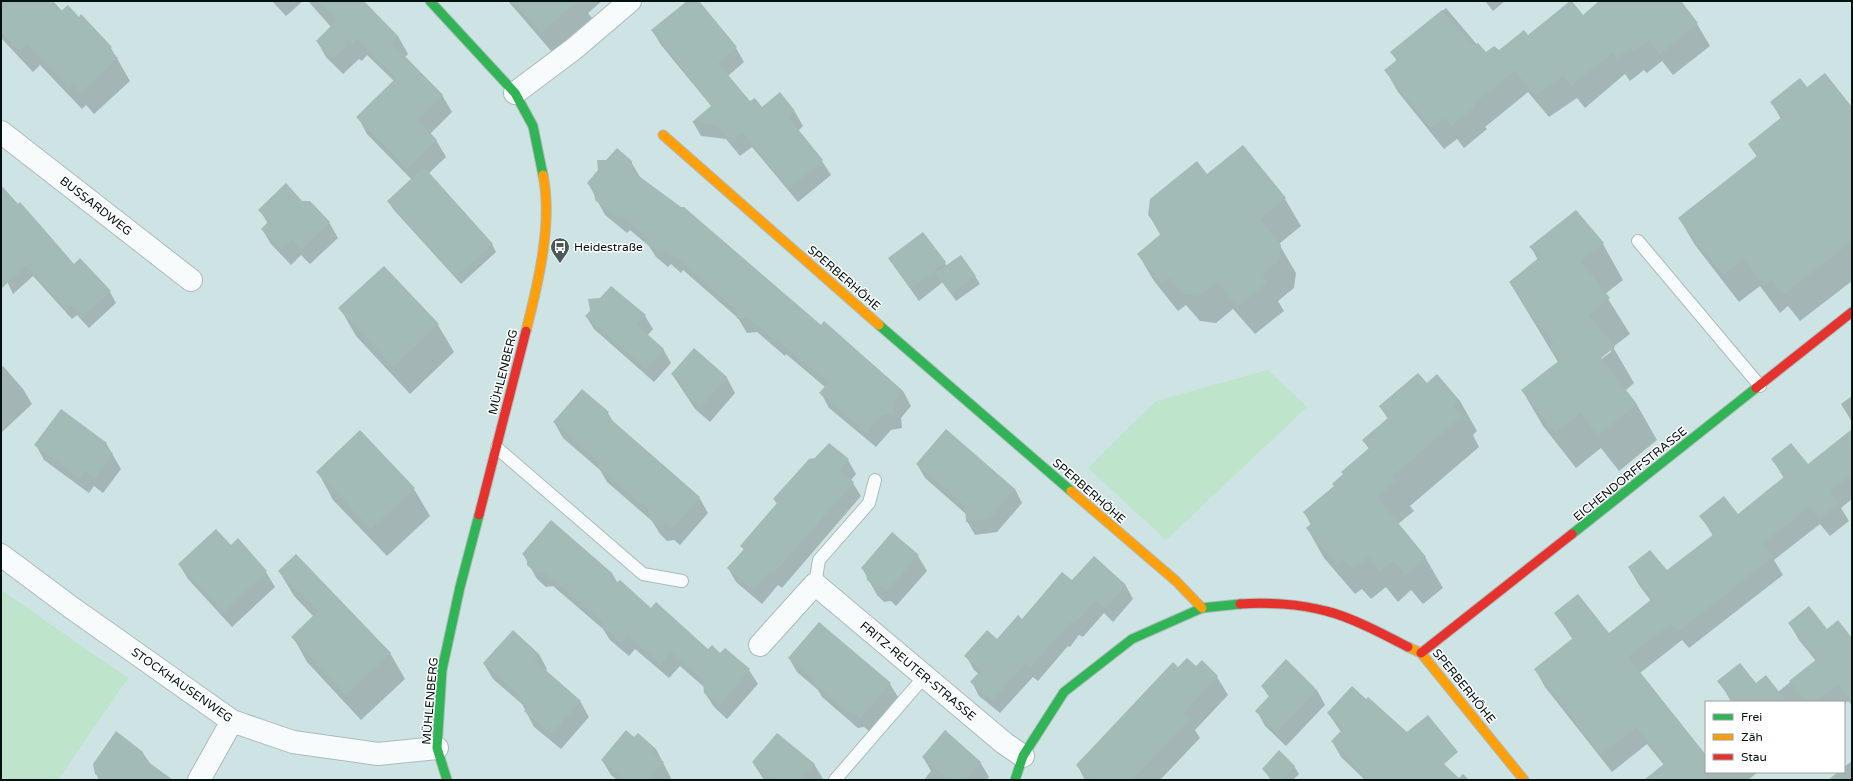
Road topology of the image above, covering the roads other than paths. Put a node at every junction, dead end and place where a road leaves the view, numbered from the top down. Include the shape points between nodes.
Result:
1 (430, 1) edge
2 (630, 1) edge
3 (515, 93) junction
4 (1, 132) edge
5 (663, 135) dead end
6 (1638, 241) dead end
7 (191, 280) dead end
8 (1852, 312) edge
9 (1760, 386) junction
10 (497, 448) junction
11 (875, 480) dead end
12 (1, 554) edge
13 (682, 581) dead end
14 (815, 584) junction
15 (1202, 608) junction
16 (760, 646) dead end
17 (1421, 653) junction
18 (924, 676) junction
19 (232, 721) junction
20 (436, 748) junction
21 (1022, 756) junction
22 (199, 780) edge
23 (447, 780) edge
24 (835, 780) edge
25 (1015, 780) edge
26 (1524, 780) edge

1 - 3 street, MÜHLENBERG
2 - 3 street via 575,48
3 - 10 street, MÜHLENBERG via 533,126 544,180 546,218 542,254
4 - 7 street, BUSSARDWEG
5 - 15 street, SPERBERHÖHE via 953,390 1176,581
6 - 9 lane
8 - 9 street, EICHENDORFFSTRASSE
9 - 17 street, EICHENDORFFSTRASSE
10 - 13 lane via 643,574
10 - 20 street, MÜHLENBERG via 460,587 442,670
11 - 14 lane via 869,503 819,560
12 - 19 street, STOCKHAUSENWEG via 72,608
14 - 16 street
14 - 18 street, FRITZ-REUTER-STRASSE
15 - 17 street, SPERBERHÖHE via 1254,603 1327,611
15 - 21 street via 1132,639 1064,692
17 - 26 street, SPERBERHÖHE
18 - 21 street, FRITZ-REUTER-STRASSE
18 - 24 lane
19 - 20 street, STOCKHAUSENWEG via 293,742 378,754
19 - 22 street
20 - 23 street, MÜHLENBERG
21 - 25 street

